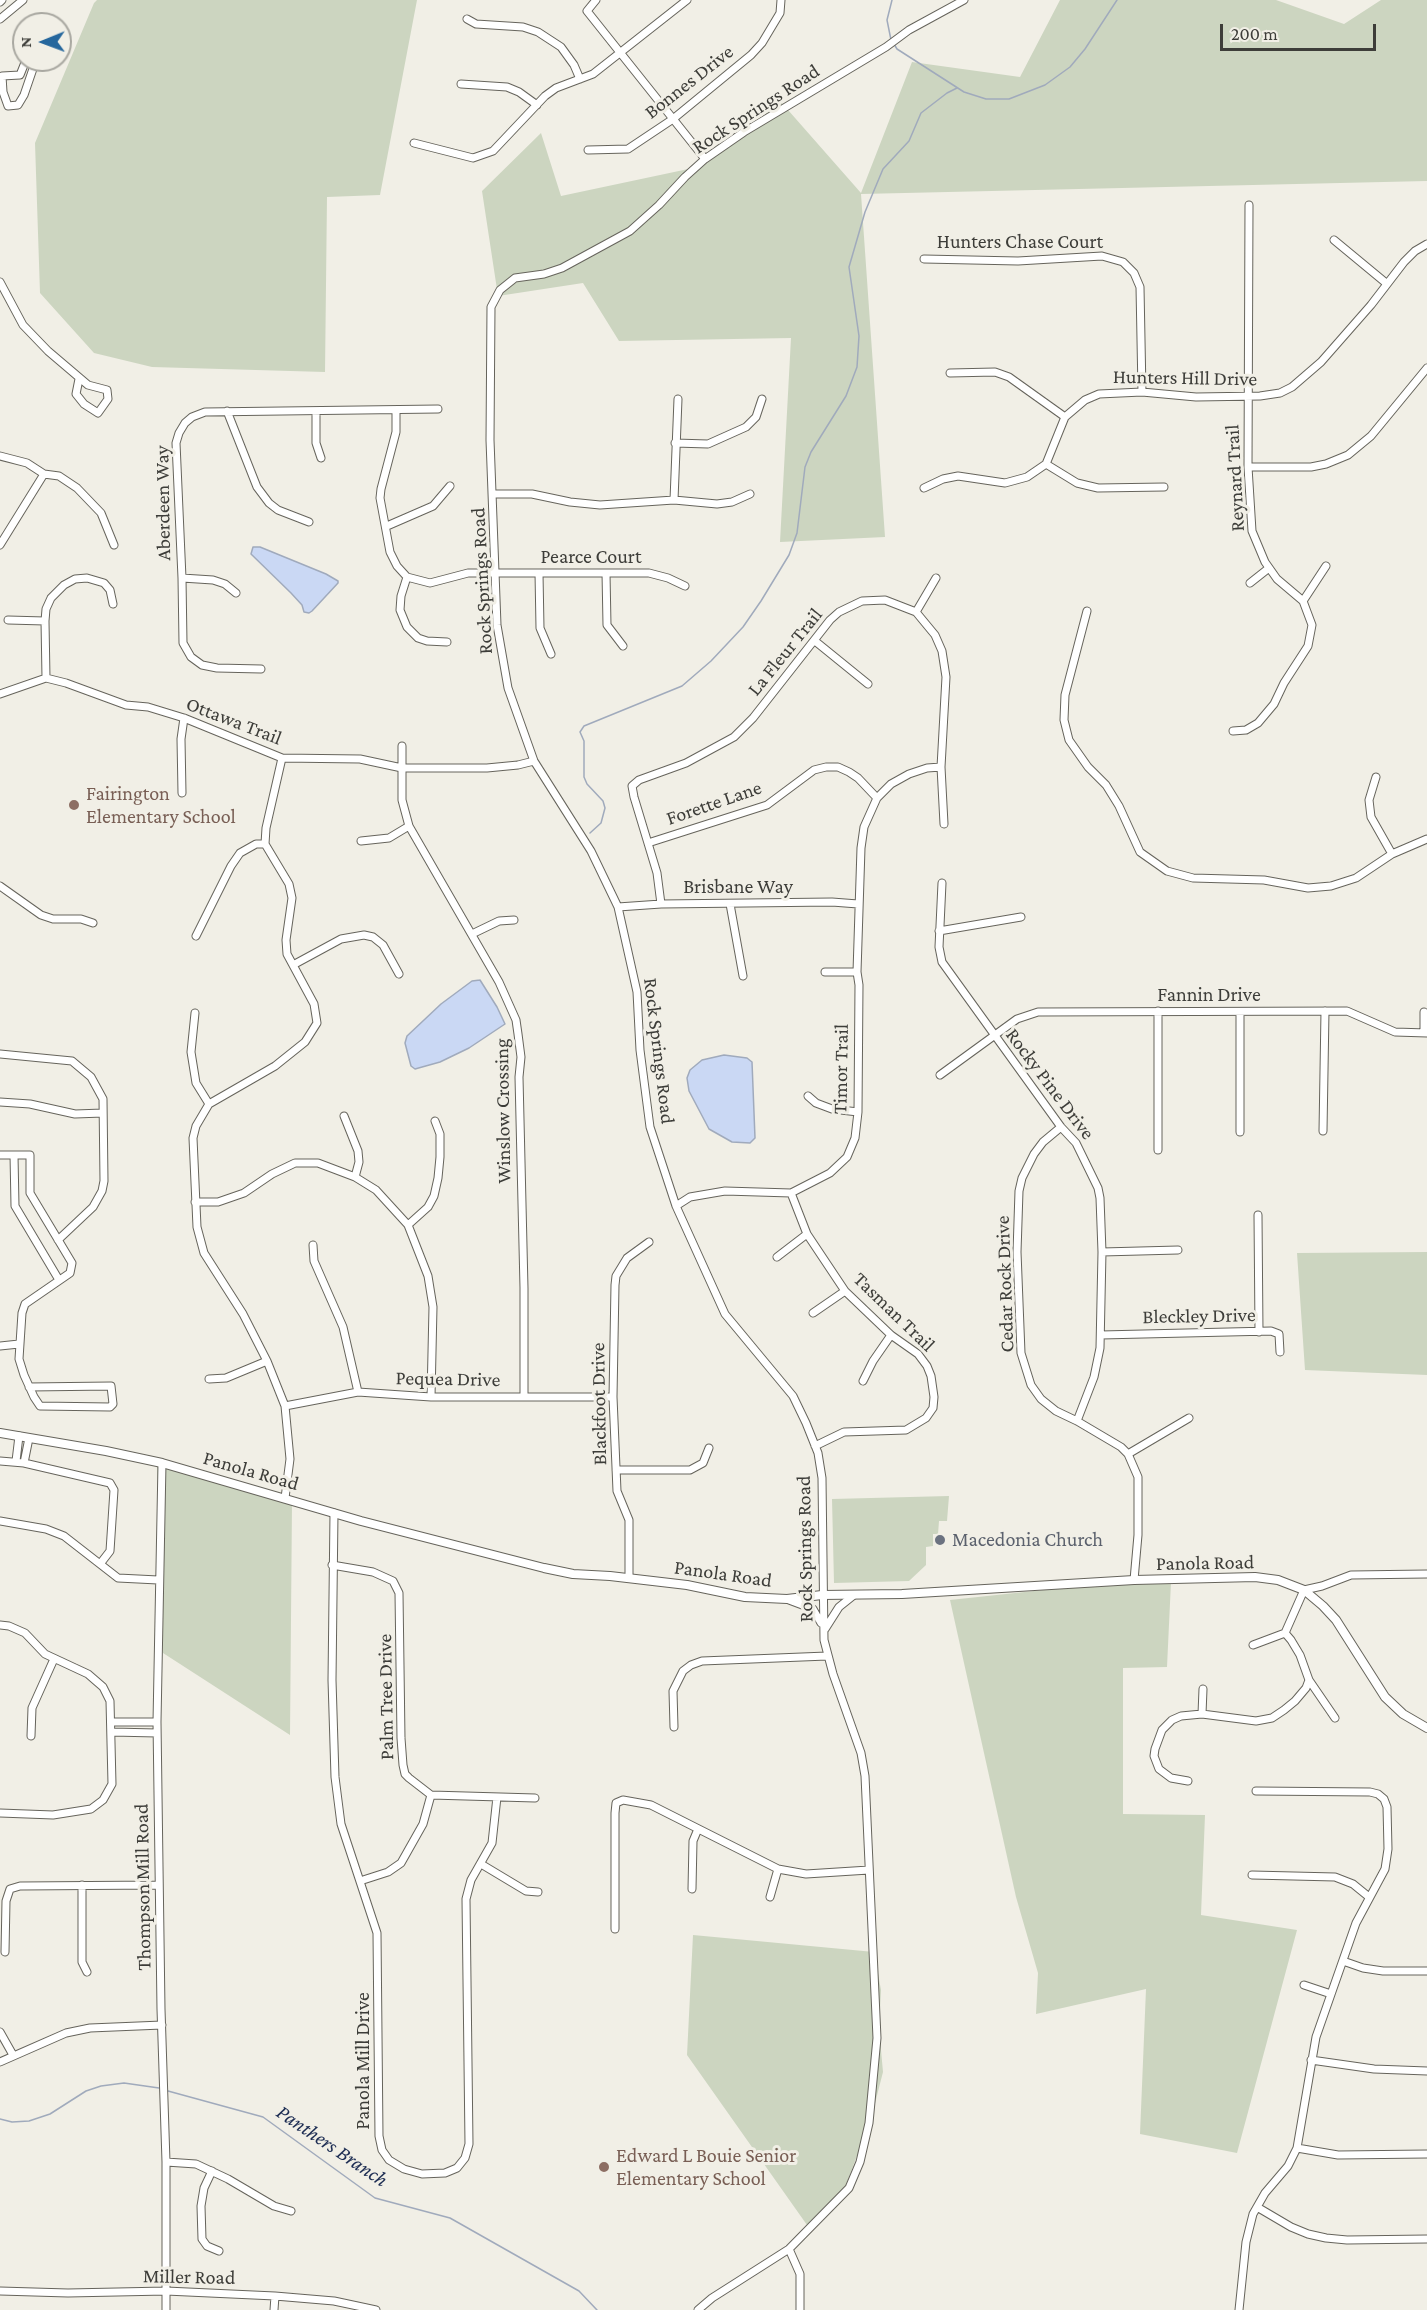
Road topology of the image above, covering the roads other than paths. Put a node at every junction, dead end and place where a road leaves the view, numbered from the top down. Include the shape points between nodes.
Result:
1 (23, 0) edge
2 (596, 0) edge
3 (687, 0) edge
4 (781, 0) edge
5 (964, 0) edge
6 (0, 19) edge
7 (467, 19) dead end
8 (621, 54) junction
9 (21, 72) edge
10 (32, 72) edge
11 (1, 76) edge
12 (580, 79) junction
13 (461, 84) dead end
14 (537, 105) junction
15 (673, 119) junction
16 (414, 143) dead end
17 (588, 150) dead end
18 (705, 159) junction
19 (1249, 205) dead end
20 (1334, 240) dead end
21 (1427, 244) edge
22 (924, 259) dead end
23 (0, 282) edge
24 (1386, 283) junction
25 (1427, 368) edge
26 (950, 373) dead end
27 (79, 379) junction
28 (1142, 393) junction
29 (1247, 396) junction
30 (678, 399) dead end
31 (762, 399) dead end
32 (438, 409) dead end
33 (396, 410) junction
34 (227, 411) junction
35 (316, 411) junction
36 (1065, 417) junction
37 (675, 443) junction
38 (0, 456) edge
39 (321, 458) dead end
40 (1046, 464) junction
41 (1248, 467) junction
42 (44, 474) junction
43 (450, 486) dead end
44 (1164, 487) dead end
45 (924, 488) dead end
46 (493, 494) junction
47 (750, 494) dead end
48 (674, 501) junction
49 (309, 522) dead end
50 (387, 526) junction
51 (0, 545) edge
52 (114, 545) dead end
53 (1326, 566) dead end
54 (1269, 568) junction
55 (496, 573) junction
56 (539, 573) junction
57 (606, 573) junction
58 (407, 577) junction
59 (182, 578) junction
60 (936, 578) dead end
61 (1250, 583) dead end
62 (685, 586) dead end
63 (237, 593) dead end
64 (1302, 601) junction
65 (113, 604) dead end
66 (1087, 611) dead end
67 (916, 612) junction
68 (8, 620) dead end
69 (45, 621) junction
70 (815, 640) junction
71 (447, 642) dead end
72 (623, 646) dead end
73 (551, 654) dead end
74 (261, 669) dead end
75 (46, 678) junction
76 (868, 684) dead end
77 (0, 693) edge
78 (184, 718) junction
79 (1233, 731) dead end
80 (402, 746) dead end
81 (282, 758) junction
82 (534, 761) junction
83 (940, 767) junction
84 (402, 768) junction
85 (1376, 777) dead end
86 (182, 793) dead end
87 (877, 798) junction
88 (944, 824) dead end
89 (409, 826) junction
90 (1427, 839) edge
91 (361, 842) dead end
92 (648, 843) junction
93 (265, 844) junction
94 (1392, 854) junction
95 (942, 883) dead end
96 (0, 886) edge
97 (662, 904) junction
98 (730, 904) junction
99 (858, 904) junction
100 (618, 907) junction
101 (1021, 917) dead end
102 (514, 921) dead end
103 (93, 923) dead end
104 (939, 931) junction
105 (472, 934) junction
106 (196, 936) dead end
107 (293, 965) junction
108 (825, 972) dead end
109 (857, 972) junction
110 (399, 974) dead end
111 (742, 976) dead end
112 (1158, 1011) junction
113 (1325, 1011) junction
114 (1240, 1012) junction
115 (1424, 1012) dead end
116 (195, 1013) dead end
117 (1425, 1033) edge
118 (993, 1035) junction
119 (0, 1054) edge
120 (940, 1075) dead end
121 (808, 1096) dead end
122 (0, 1102) edge
123 (209, 1104) junction
124 (858, 1112) junction
125 (103, 1113) junction
126 (344, 1116) dead end
127 (435, 1121) dead end
128 (1061, 1127) junction
129 (1323, 1131) dead end
130 (1240, 1132) dead end
131 (1158, 1150) dead end
132 (0, 1155) edge
133 (14, 1155) junction
134 (355, 1177) junction
135 (791, 1193) junction
136 (195, 1202) junction
137 (676, 1206) junction
138 (1258, 1215) dead end
139 (408, 1226) junction
140 (807, 1234) junction
141 (58, 1240) junction
142 (649, 1242) dead end
143 (312, 1245) dead end
144 (1178, 1250) dead end
145 (1102, 1252) junction
146 (777, 1257) dead end
147 (59, 1280) junction
148 (845, 1291) junction
149 (813, 1313) dead end
150 (1258, 1332) junction
151 (891, 1335) junction
152 (1101, 1335) junction
153 (19, 1344) junction
154 (0, 1346) edge
155 (1280, 1352) dead end
156 (267, 1361) junction
157 (209, 1378) dead end
158 (863, 1381) dead end
159 (29, 1387) junction
160 (358, 1392) junction
161 (524, 1396) junction
162 (431, 1397) junction
163 (613, 1397) junction
164 (285, 1406) junction
165 (1189, 1418) dead end
166 (1077, 1421) junction
167 (0, 1433) edge
168 (24, 1437) junction
169 (815, 1446) junction
170 (709, 1448) dead end
171 (1128, 1454) junction
172 (0, 1461) edge
173 (16, 1461) junction
174 (24, 1463) junction
175 (162, 1463) junction
176 (616, 1470) junction
177 (285, 1498) junction
178 (334, 1513) junction
179 (0, 1521) edge
180 (100, 1564) junction
181 (332, 1565) junction
182 (1427, 1574) edge
183 (629, 1578) junction
184 (158, 1580) junction
185 (1134, 1580) junction
186 (1322, 1587) junction
187 (1304, 1590) junction
188 (854, 1594) junction
189 (822, 1595) junction
190 (788, 1599) junction
191 (1316, 1600) junction
192 (0, 1625) edge
193 (824, 1631) junction
194 (1285, 1633) junction
195 (1253, 1645) dead end
196 (827, 1656) junction
197 (54, 1659) junction
198 (1309, 1680) junction
199 (1203, 1689) dead end
200 (1202, 1714) junction
201 (1335, 1718) dead end
202 (111, 1722) junction
203 (157, 1722) junction
204 (674, 1727) dead end
205 (1427, 1728) edge
206 (112, 1732) junction
207 (157, 1733) junction
208 (31, 1736) dead end
209 (1188, 1781) dead end
210 (1256, 1791) dead end
211 (431, 1795) junction
212 (497, 1797) junction
213 (535, 1798) dead end
214 (0, 1813) edge
215 (698, 1829) junction
216 (482, 1864) junction
217 (778, 1869) junction
218 (869, 1870) junction
219 (1252, 1875) dead end
220 (360, 1881) junction
221 (82, 1885) junction
222 (159, 1885) junction
223 (692, 1889) dead end
224 (538, 1892) dead end
225 (770, 1897) dead end
226 (1369, 1897) junction
227 (615, 1929) dead end
228 (5, 1952) dead end
229 (1342, 1962) junction
230 (1427, 1971) edge
231 (87, 1972) dead end
232 (1304, 1985) dead end
233 (1331, 1994) junction
234 (162, 2025) junction
235 (0, 2032) edge
236 (13, 2055) junction
237 (1311, 2060) junction
238 (0, 2062) edge
239 (1427, 2071) edge
240 (1297, 2148) junction
241 (1427, 2154) edge
242 (166, 2162) junction
243 (212, 2171) junction
244 (1257, 2207) junction
245 (291, 2211) dead end
246 (1427, 2239) edge
247 (789, 2249) junction
248 (219, 2251) dead end
249 (0, 2291) edge
250 (166, 2291) junction
251 (275, 2296) junction
252 (166, 2310) edge
253 (274, 2310) edge
254 (375, 2310) edge
255 (698, 2310) edge
256 (800, 2310) edge
257 (1239, 2310) edge

1 - 6 street
2 - 8 street via 587,11
3 - 8 street
4 - 15 street, Bonnes Drive via 780,13 762,43
5 - 18 street, Rock Springs Road
7 - 12 street via 476,24 523,27 538,32 561,47
8 - 12 street via 593,75
8 - 15 street
9 - 11 street
10 - 11 street via 18,105 8,106
12 - 14 street via 556,88
13 - 14 street via 507,87
14 - 16 street via 484,156 472,158
15 - 17 street, Bonnes Drive via 628,149
15 - 18 street
18 - 46 street, Rock Springs Road via 630,231 562,268 515,278 495,298 491,307
19 - 29 street, Reynard Trail
20 - 24 street
21 - 24 street, Hunters Hill Drive via 1415,251
22 - 28 street, Hunters Chase Court via 1018,261 1102,256 1123,262 1140,287
23 - 27 street via 23,325
24 - 29 street, Hunters Hill Drive via 1371,305 1302,380 1280,393
25 - 41 street via 1371,436 1347,456 1311,467
26 - 36 street via 994,372 1009,377
27 - 27 street via 76,394 98,413 108,399 107,390
28 - 29 street, Hunters Hill Drive
28 - 36 street, Hunters Hill Drive via 1100,394 1085,400
29 - 41 street, Reynard Trail
30 - 37 street
31 - 37 street via 756,417 746,427 708,444
32 - 33 street, Aberdeen Way
33 - 35 street, Aberdeen Way
33 - 50 street via 396,432 381,489
34 - 35 street, Aberdeen Way
34 - 49 street via 257,487 278,510
34 - 59 street, Aberdeen Way via 192,417 179,433 176,455
35 - 39 street via 316,443
36 - 40 street, Hunters Hill Drive
37 - 48 street
38 - 42 street via 27,463
40 - 44 street via 1077,483 1098,488
40 - 45 street via 1013,482 958,476
41 - 54 street, Reynard Trail via 1252,531
42 - 51 street
42 - 52 street via 59,476 91,501 101,513
43 - 50 street via 433,506
46 - 48 street via 532,494 600,505
46 - 55 street, Rock Springs Road
47 - 48 street via 717,504
50 - 58 street via 393,560
53 - 64 street
54 - 61 street
54 - 64 street, Reynard Trail
55 - 56 street, Pearce Court
55 - 58 street, Pearce Court via 468,573 430,583
55 - 82 street, Rock Springs Road via 502,659
56 - 57 street, Pearce Court
56 - 73 street via 540,628
57 - 62 street, Pearce Court via 649,573
57 - 72 street via 607,624
58 - 71 street via 400,610 407,627 418,638
59 - 63 street via 213,579
59 - 74 street, Aberdeen Way via 183,643 191,657 202,665 218,668
60 - 67 street
64 - 79 street, Reynard Trail via 1312,625 1308,646 1274,704 1258,723 1246,730
65 - 69 street via 104,583 75,579 51,598
66 - 94 street via 1065,695 1064,720 1069,740 1106,785 1140,852 1150,860 1180,877 1264,880 1308,888 1356,878
67 - 70 street, La Fleur Trail via 885,600 862,601 839,612
67 - 83 street, La Fleur Trail via 935,635 946,666
68 - 69 street
69 - 75 street
70 - 76 street
70 - 92 street, La Fleur Trail via 734,737 686,764 632,786
75 - 77 street
75 - 78 street, Ottawa Trail via 126,705
78 - 81 street, Ottawa Trail
78 - 86 street
80 - 84 street, Winslow Crossing
81 - 84 street, Ottawa Trail via 360,759
81 - 93 street
82 - 84 street, Ottawa Trail via 487,768
82 - 100 street, Rock Springs Road via 591,850
83 - 87 street via 909,774
83 - 88 street, La Fleur Trail
84 - 89 street, Winslow Crossing via 402,800
85 - 94 street via 1369,808
87 - 92 street, Forette Lane via 849,772 826,767 814,770 767,806
87 - 99 street, Timor Trail via 864,827
89 - 91 street via 389,838
89 - 105 street, Winslow Crossing
90 - 94 street
92 - 97 street, La Fleur Trail
93 - 106 street via 256,844 240,853
93 - 107 street via 289,884 292,898 286,940
95 - 104 street, Rocky Pine Drive
96 - 103 street via 41,915
97 - 98 street, Brisbane Way
97 - 100 street, Brisbane Way
98 - 99 street, Brisbane Way
98 - 111 street
99 - 109 street, Timor Trail
100 - 137 street, Rock Springs Road via 637,992 650,1127
101 - 104 street
102 - 105 street via 499,921
104 - 118 street, Rocky Pine Drive via 942,962
105 - 161 street, Winslow Crossing via 507,998 519,1034
107 - 110 street via 341,939 364,935 382,945
107 - 123 street via 314,1004 317,1023 313,1033 275,1066
108 - 109 street
109 - 124 street, Timor Trail
112 - 114 street, Fannin Drive
112 - 118 street, Fannin Drive via 1038,1012 1017,1019
112 - 131 street
113 - 114 street, Fannin Drive
113 - 117 street, Fannin Drive via 1355,1013 1395,1032
113 - 129 street
114 - 130 street
115 - 117 street
116 - 123 street via 191,1052 196,1083
118 - 120 street, Fannin Drive
118 - 128 street, Rocky Pine Drive
119 - 125 street via 72,1061 91,1077 103,1099
121 - 124 street via 832,1109
122 - 125 street via 75,1114
123 - 136 street via 193,1138
124 - 135 street, Timor Trail via 855,1138 847,1157 823,1177
125 - 141 street via 102,1191 93,1207
126 - 134 street via 358,1150
127 - 139 street via 440,1134 440,1157 434,1196
128 - 145 street, Rocky Pine Drive via 1082,1153 1098,1188
128 - 166 street, Cedar Rock Drive via 1034,1154 1019,1191 1020,1340 1031,1385 1056,1411
132 - 133 street
133 - 141 street via 30,1155 30,1193
133 - 147 street via 15,1206
134 - 136 street via 318,1163 296,1163 244,1193 218,1202
134 - 139 street via 376,1190
135 - 137 street, Timor Trail via 725,1191 690,1197
135 - 140 street, Tasman Trail
136 - 156 street via 204,1253
137 - 169 street, Rock Springs Road via 725,1314 793,1396
138 - 150 street
139 - 162 street via 428,1276 431,1297
140 - 146 street
140 - 148 street, Tasman Trail
141 - 147 street via 72,1263 70,1272
142 - 163 street, Blackfoot Drive via 627,1258 616,1276
143 - 160 street via 314,1261 343,1327
144 - 145 street
145 - 152 street, Rocky Pine Drive
147 - 153 street via 25,1304
148 - 149 street
148 - 151 street, Tasman Trail
150 - 152 street, Bleckley Drive
150 - 155 street, Bleckley Drive via 1279,1334
151 - 158 street
151 - 169 street, Tasman Trail via 918,1354 927,1366 933,1408 926,1418 906,1430 844,1432
152 - 166 street, Rocky Pine Drive via 1094,1377
153 - 154 street
153 - 159 street via 19,1359
156 - 157 street via 226,1378
156 - 164 street
159 - 159 street via 40,1406 113,1404 111,1386
160 - 162 street, Pequea Drive
160 - 164 street, Pequea Drive
161 - 162 street, Pequea Drive
161 - 163 street, Pequea Drive
163 - 176 street, Blackfoot Drive
164 - 177 street via 290,1458
165 - 171 street
166 - 171 street, Cedar Rock Drive
167 - 168 main road, Panola Road
168 - 173 street
168 - 174 street
168 - 175 main road, Panola Road
169 - 189 street, Rock Springs Road via 822,1478
170 - 176 street via 703,1463 690,1470
171 - 185 street via 1138,1477
172 - 173 street
173 - 174 street
174 - 180 street via 110,1483 114,1490 110,1551
175 - 177 main road, Panola Road
175 - 184 street, Thompson Mill Road
176 - 183 street, Blackfoot Drive via 617,1491 629,1520
177 - 178 main road, Panola Road
178 - 181 street, Panola Mill Drive
178 - 183 main road, Panola Road via 544,1568
179 - 180 street via 64,1536
180 - 184 street via 118,1578
181 - 211 street, Palm Tree Drive via 373,1572 393,1581 399,1593 403,1765 409,1779
181 - 220 street, Panola Mill Drive via 335,1777 341,1824
182 - 186 street via 1352,1575
183 - 190 main road, Panola Road via 745,1597
184 - 203 street, Thompson Mill Road
185 - 187 main road, Panola Road via 1255,1577
185 - 188 main road, Panola Road
186 - 187 street
186 - 191 street
187 - 191 main road, Panola Road
187 - 194 street
188 - 189 main road, Panola Road
188 - 193 street via 839,1607
189 - 190 main road, Panola Road
189 - 193 street, Rock Springs Road
190 - 193 street via 813,1609
191 - 205 main road, Panola Road via 1336,1620 1385,1697
192 - 197 street via 25,1633 36,1647
193 - 196 street, Rock Springs Road
194 - 195 street
194 - 198 street
196 - 204 street via 702,1661 691,1665 683,1671 673,1691
196 - 218 street, Rock Springs Road via 863,1763
197 - 202 street via 88,1674 103,1687 110,1701
197 - 208 street via 32,1708
198 - 200 street via 1295,1701 1272,1718 1256,1721
198 - 201 street
199 - 200 street
200 - 209 street via 1172,1720 1162,1730 1155,1749 1159,1769 1171,1778
202 - 203 street
202 - 206 street
203 - 207 street, Thompson Mill Road
206 - 207 street
206 - 214 street via 112,1784 104,1800 91,1809 74,1813
207 - 222 street, Thompson Mill Road
210 - 226 street via 1378,1794 1387,1807 1388,1849 1385,1869
211 - 212 street
211 - 220 street via 423,1824 401,1863 388,1872
212 - 213 street
212 - 216 street, Panola Mill Drive via 495,1832
215 - 217 street
215 - 223 street via 693,1840
215 - 227 street via 643,1802 616,1803
216 - 220 street, Panola Mill Drive via 465,1899 469,2144 457,2168 444,2174 404,2169 382,2150 377,1933
216 - 224 street via 526,1892
217 - 218 street via 806,1874
217 - 225 street
218 - 247 street, Rock Springs Road via 877,2027 869,2123 849,2188
219 - 226 street via 1335,1877 1353,1884
221 - 222 street
221 - 228 street via 10,1889 6,1901
221 - 231 street via 82,1962
222 - 234 street, Thompson Mill Road
226 - 229 street
229 - 230 street via 1383,1971
229 - 233 street
232 - 233 street
233 - 237 street
234 - 236 street via 66,2032
234 - 242 street, Thompson Mill Road
235 - 236 street
236 - 238 street
237 - 239 street via 1374,2069
237 - 240 street
240 - 241 street via 1338,2154
240 - 244 street
242 - 243 street via 196,2164
242 - 250 street, Thompson Mill Road
243 - 245 street via 274,2206
243 - 248 street via 201,2206 202,2239
244 - 246 street via 1300,2230 1326,2238
244 - 257 street via 1246,2242
247 - 255 street, Rock Springs Road
247 - 256 street via 800,2274
249 - 250 street, Miller Road
250 - 251 street, Miller Road
250 - 252 street, Thompson Mill Road
251 - 253 street
251 - 254 street, Miller Road via 334,2301

